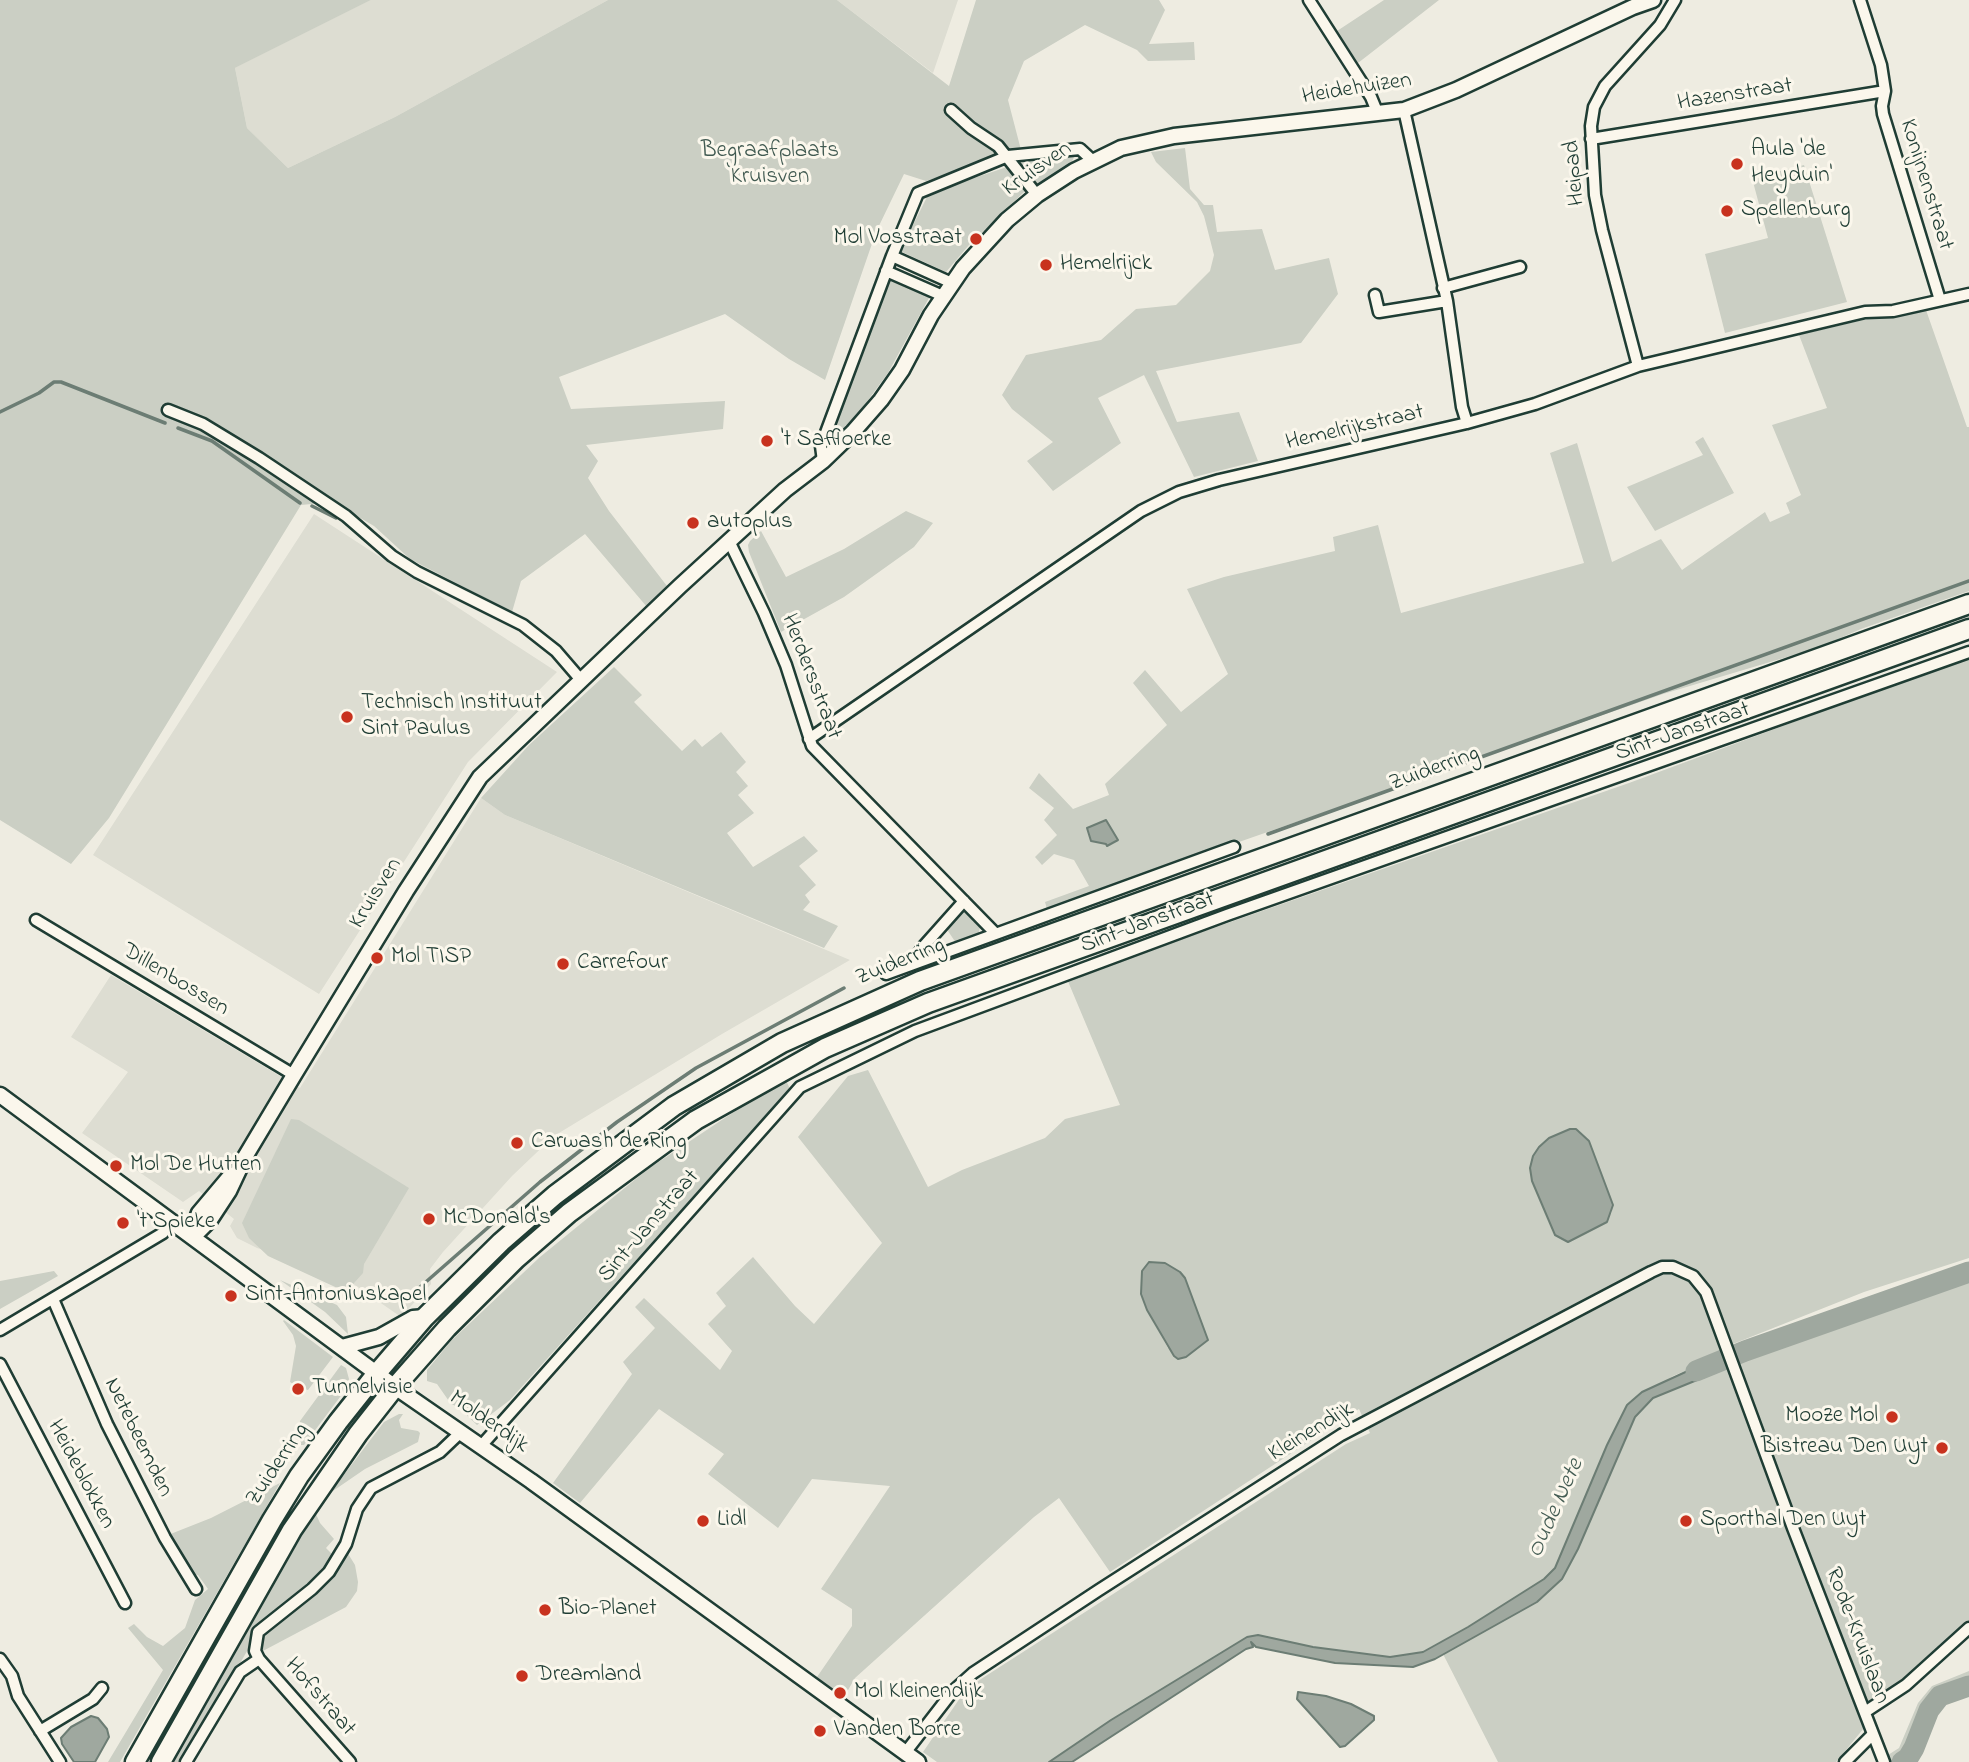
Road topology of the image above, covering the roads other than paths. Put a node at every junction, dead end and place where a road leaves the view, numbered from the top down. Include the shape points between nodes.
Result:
1 (1309, 0) edge
2 (1653, 0) edge
3 (1675, 0) edge
4 (1860, 0) edge
5 (1885, 91) junction
6 (951, 110) dead end
7 (1404, 110) junction
8 (1378, 114) junction
9 (1591, 139) junction
10 (1008, 156) junction
11 (1093, 160) junction
12 (1037, 195) junction
13 (892, 256) junction
14 (1520, 267) dead end
15 (887, 271) junction
16 (953, 283) junction
17 (1443, 288) junction
18 (1969, 294) edge
19 (1374, 295) dead end
20 (943, 296) junction
21 (1940, 300) junction
22 (1447, 301) junction
23 (1638, 366) junction
24 (168, 410) dead end
25 (1466, 423) junction
26 (823, 461) junction
27 (729, 541) junction
28 (1969, 604) edge
29 (1969, 629) edge
30 (1969, 652) edge
31 (581, 680) junction
32 (809, 739) junction
33 (1234, 847) dead end
34 (964, 901) junction
35 (36, 920) dead end
36 (995, 933) junction
37 (913, 963) junction
38 (886, 974) dead end
39 (294, 1075) junction
40 (0, 1095) edge
41 (172, 1221) junction
42 (194, 1236) junction
43 (53, 1299) junction
44 (425, 1317) junction
45 (0, 1330) edge
46 (342, 1347) junction
47 (0, 1364) edge
48 (1734, 1366) joint
49 (377, 1373) junction
50 (395, 1387) junction
51 (461, 1432) junction
52 (481, 1446) junction
53 (196, 1589) dead end
54 (125, 1604) dead end
55 (1969, 1628) edge
56 (0, 1659) edge
57 (259, 1659) junction
58 (102, 1688) dead end
59 (1866, 1712) junction
60 (40, 1731) junction
61 (1873, 1734) junction
62 (905, 1753) junction
63 (1883, 1760) edge
64 (60, 1762) edge
65 (135, 1762) edge
66 (161, 1762) edge
67 (186, 1762) edge
68 (350, 1762) edge
69 (918, 1762) edge
70 (1845, 1762) edge

1 - 8 street
2 - 7 street, Heidehuizen
3 - 9 street, Heipad via 1660,25 1605,86 1594,107
4 - 5 street, Konijnenstraat
5 - 9 street, Hazenstraat
5 - 21 street, Konijnenstraat via 1883,114
6 - 10 street
7 - 8 street, Heidehuizen
7 - 17 street
8 - 11 street, Heidehuizen via 1150,140
9 - 23 street, Heipad via 1602,230
10 - 11 street, Kruisven via 1080,149
10 - 12 street
10 - 13 street, Kruisven via 918,193
11 - 12 street, Kruisven
12 - 16 street, Kruisven via 987,241
13 - 15 street, Kruisven
13 - 16 street
14 - 17 street
15 - 20 street
15 - 26 street, Kruisven via 821,446
16 - 20 street, Kruisven
17 - 22 street
18 - 21 street, Hemelrijkstraat
19 - 22 street via 1379,312
20 - 26 street, Kruisven via 881,400
21 - 23 street, Hemelrijkstraat via 1865,312
22 - 25 street
23 - 25 street, Hemelrijkstraat via 1535,404
24 - 31 street via 203,424 259,458 346,516 417,572 523,625 556,651
25 - 32 street, Hemelrijkstraat via 1179,492 1141,511
26 - 27 street, Kruisven
27 - 31 street, Kruisven
27 - 32 street, Herdersstraat via 786,665
28 - 44 highway, Zuiderring via 919,981 818,1025 705,1087 610,1153 501,1242
29 - 50 highway, Zuiderring via 928,1003 825,1048 696,1120 569,1213 447,1328
30 - 52 street, Sint-Janstraat via 1252,906 915,1031 800,1087
31 - 39 street, Kruisven via 492,763 467,794
32 - 34 street, Herdersstraat
33 - 36 street
34 - 36 street, Herdersstraat
34 - 37 street
35 - 39 street, Dillenbossen
36 - 37 street
37 - 38 street
39 - 42 street, Kruisven via 229,1191
40 - 41 street, Molderdijk
41 - 42 street, Molderdijk
41 - 43 street via 163,1233
42 - 46 street, Molderdijk
43 - 45 street
43 - 53 street, Netebeemden via 107,1424
44 - 46 street
44 - 49 highway, Zuiderring
46 - 49 street, Molderdijk
47 - 54 street, Heideblokken
48 - 59 street, Rode-Kruislaan
48 - 62 street, Kleinendijk via 1706,1292 1693,1276 1673,1267 1651,1272 1341,1435 1099,1590 973,1673 953,1690
49 - 50 street, Molderdijk
49 - 65 highway, Zuiderring via 292,1487
50 - 51 street, Molderdijk
50 - 66 highway, Zuiderring via 292,1530
51 - 52 street, Molderdijk
51 - 57 street via 440,1452 382,1482 363,1498 346,1544 329,1572 258,1632 255,1651
52 - 62 street, Molderdijk
55 - 59 street via 1906,1685
56 - 60 street
57 - 67 street via 240,1672
57 - 68 street, Hofstraat
58 - 60 street via 93,1699
59 - 61 street, Rode-Kruislaan
60 - 64 street
61 - 63 street, Rode-Kruislaan
61 - 70 street
62 - 69 street, Molderdijk

